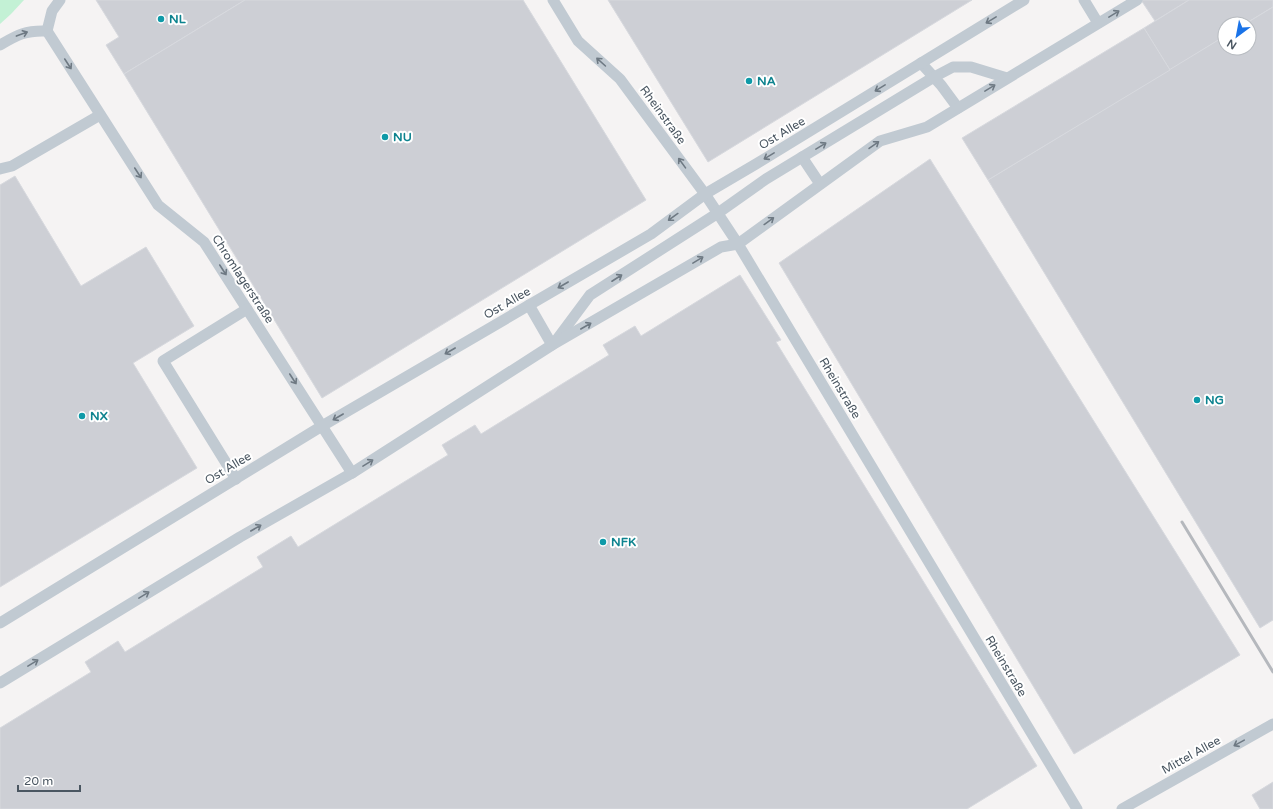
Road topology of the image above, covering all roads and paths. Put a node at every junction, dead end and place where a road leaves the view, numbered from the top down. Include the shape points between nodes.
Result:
1 (60, 0) edge
2 (553, 0) edge
3 (1024, 0) edge
4 (1084, 0) edge
5 (1137, 0) edge
6 (1098, 24) junction
7 (47, 31) junction
8 (0, 45) edge
9 (921, 63) junction
10 (934, 77) junction
11 (1007, 78) junction
12 (958, 108) junction
13 (100, 115) junction
14 (802, 157) junction
15 (0, 169) edge
16 (820, 184) junction
17 (705, 194) junction
18 (718, 213) junction
19 (738, 244) junction
20 (528, 305) junction
21 (247, 308) junction
22 (552, 346) junction
23 (322, 426) junction
24 (352, 473) junction
25 (236, 479) junction
26 (0, 623) edge
27 (0, 683) edge
28 (1273, 724) edge
29 (1077, 809) edge
30 (1122, 809) edge

1 - 7 lane via 52,11
17 -> 2 lane, Rheinstraße via 620,79 578,41
3 -> 9 lane, Ost Allee
4 - 6 lane
6 -> 5 lane
6 - 11 lane
8 -> 7 lane via 32,30
7 -> 13 lane, Chromlagerstraße
9 - 10 lane
9 -> 17 lane, Ost Allee
10 - 11 lane via 953,67 971,67
10 - 12 lane
14 -> 10 lane
12 -> 11 lane
16 -> 12 lane via 880,141 927,127
13 - 15 lane via 12,166
13 -> 21 lane, Chromlagerstraße via 158,205 204,242
14 - 16 lane
14 - 18 lane
19 -> 16 lane
17 - 18 lane, Rheinstraße
17 -> 20 lane, Ost Allee via 651,234
18 - 19 lane, Rheinstraße
22 -> 18 lane via 590,295
22 -> 19 lane via 721,246
19 - 29 lane, Rheinstraße
20 - 22 lane
20 -> 23 lane, Ost Allee
21 -> 23 lane, Chromlagerstraße
21 - 25 lane via 163,361
24 -> 22 lane
23 - 24 lane, Chromlagerstraße
23 - 25 lane, Ost Allee
27 -> 24 lane via 240,537
25 - 26 lane, Ost Allee
28 -> 30 lane, Mittel Allee

